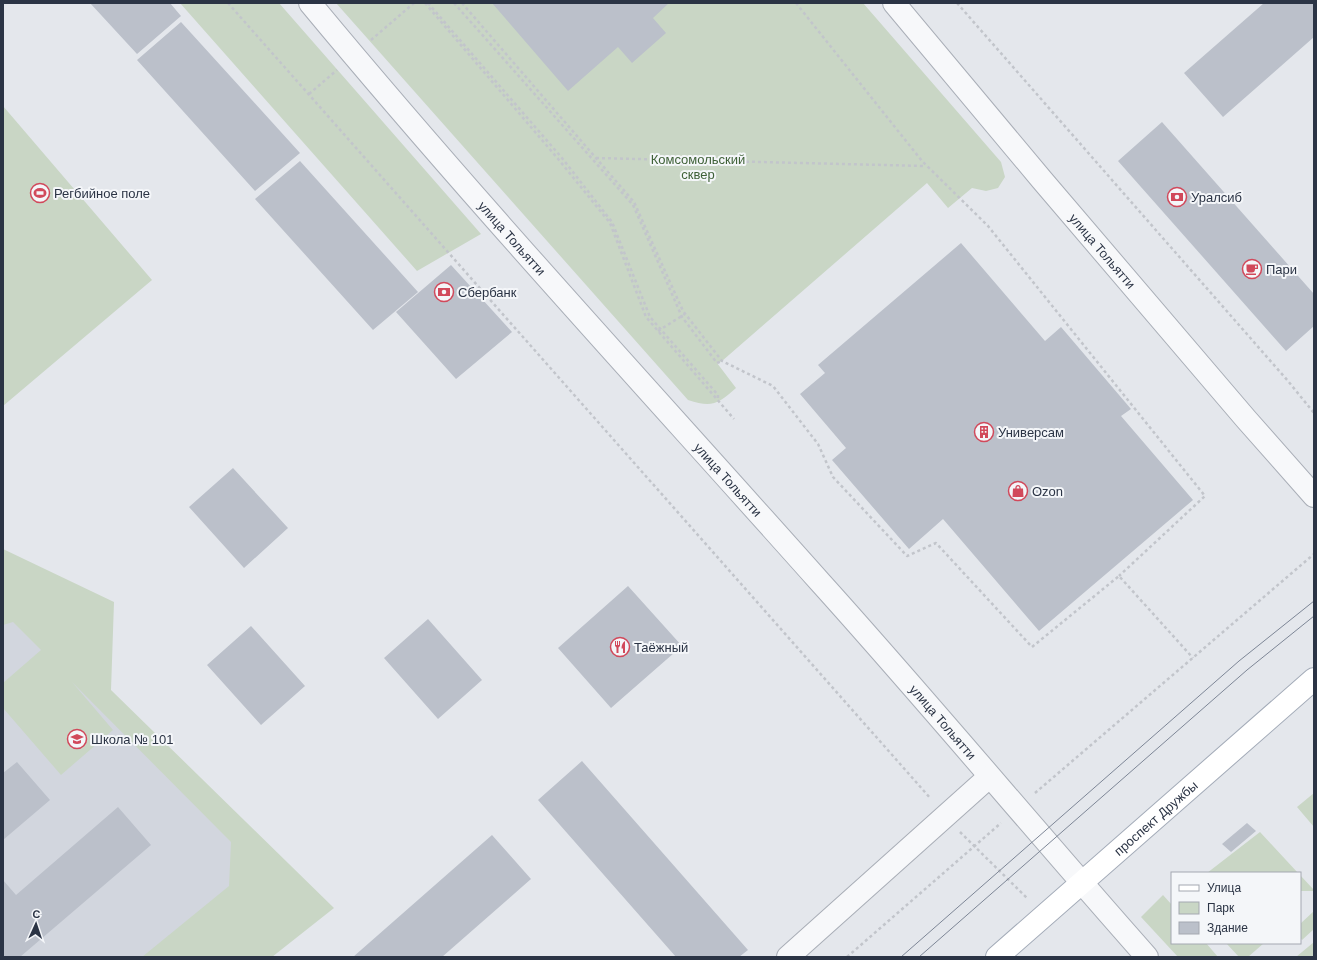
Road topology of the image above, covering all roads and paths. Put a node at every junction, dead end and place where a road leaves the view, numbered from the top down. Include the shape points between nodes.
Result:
1 (228, 3) edge
2 (310, 3) edge
3 (425, 3) edge
4 (428, 3) edge
5 (454, 3) edge
6 (462, 3) edge
7 (796, 3) edge
8 (894, 3) edge
9 (957, 3) edge
10 (596, 158) junction
11 (926, 166) junction
12 (685, 314) junction
13 (682, 317) junction
14 (661, 329) junction
15 (658, 331) junction
16 (722, 361) junction
17 (718, 402) junction
18 (1314, 413) edge
19 (734, 419) dead end
20 (1314, 496) edge
21 (1314, 554) edge
22 (1119, 576) junction
23 (1193, 658) junction
24 (1314, 679) edge
25 (990, 776) junction
26 (1018, 808) junction
27 (945, 815) junction
28 (973, 847) junction
29 (1081, 883) junction
30 (1045, 915) junction
31 (788, 957) edge
32 (847, 957) edge
33 (997, 957) edge
34 (1147, 957) edge

1 - 27 path
2 - 25 street, улица Тольятти via 528,257 701,447
3 - 15 path via 610,223 646,317
4 - 14 path via 562,158 612,222 650,317
5 - 13 path via 633,205
6 - 10 path
7 - 11 path
8 - 20 street, улица Тольятти via 1057,198
9 - 18 path
10 - 11 path
10 - 12 path via 634,202
11 - 22 path via 988,226 1205,496
12 - 13 path
12 - 16 path
13 - 14 path
13 - 16 path via 717,363
14 - 15 path
14 - 17 path via 718,395
15 - 17 path
16 - 22 path via 773,386 818,444 833,477 907,556 936,543 1032,647
17 - 19 path
21 - 23 path
22 - 23 path
23 - 26 path
24 - 29 main road, проспект Дружбы
25 - 26 street, улица Тольятти
25 - 27 street
26 - 28 path
26 - 29 street, улица Тольятти
27 - 28 path
27 - 31 street
28 - 30 path
28 - 32 path
29 - 30 main road, проспект Дружбы
29 - 34 street, улица Тольятти
30 - 33 main road, проспект Дружбы

